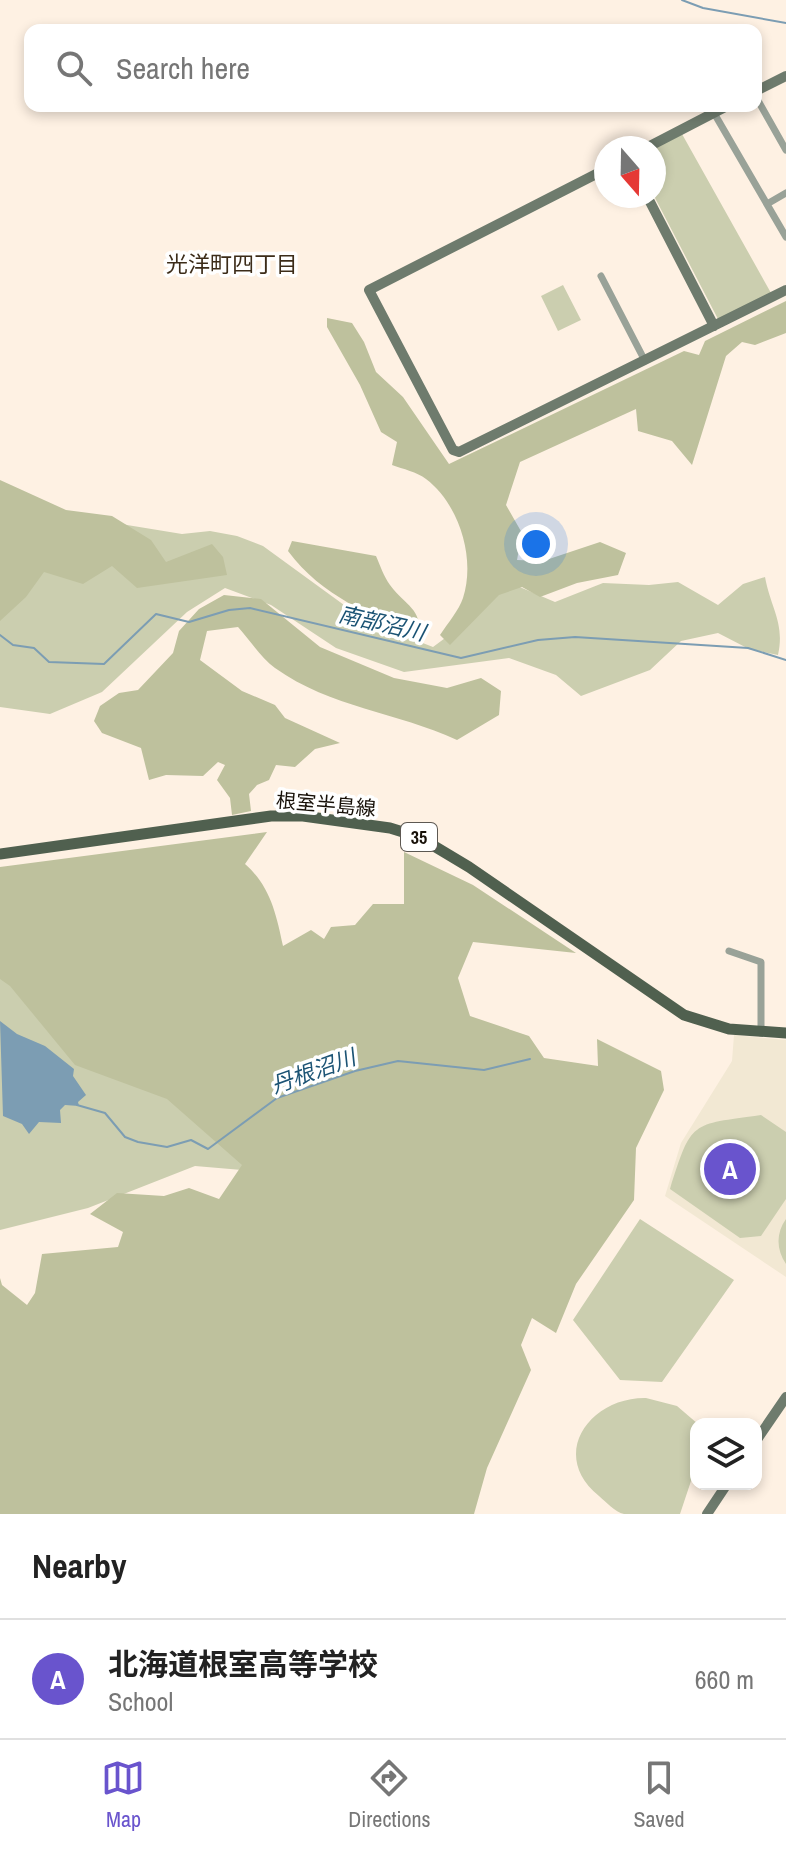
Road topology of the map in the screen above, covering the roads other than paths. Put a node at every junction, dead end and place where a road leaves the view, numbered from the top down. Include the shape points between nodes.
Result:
1 (786, 76) edge
2 (762, 90) edge
3 (762, 105) edge
4 (714, 113) joint
5 (666, 138) edge
6 (786, 150) edge
7 (594, 175) edge
8 (786, 193) edge
9 (767, 204) junction
10 (653, 208) edge
11 (786, 237) edge
12 (601, 276) dead end
13 (786, 290) edge
14 (714, 326) junction
15 (645, 361) junction
16 (0, 854) edge
17 (729, 951) dead end
18 (761, 1033) junction
19 (786, 1033) edge
20 (786, 1397) edge
21 (762, 1432) edge
22 (723, 1490) edge
23 (707, 1514) edge

1 - 2 street
3 - 6 street
4 - 5 street
4 - 9 street
7 - 15 street via 369,290 456,452
8 - 9 street
9 - 11 street
10 - 14 street
12 - 15 street
13 - 14 street
14 - 15 street
16 - 18 main road, 根室半島線 / 35 via 271,816 390,828 419,837 469,867 678,1012
17 - 18 street via 761,962
18 - 19 main road, 根室半島線 / 35
20 - 21 street
22 - 23 street

